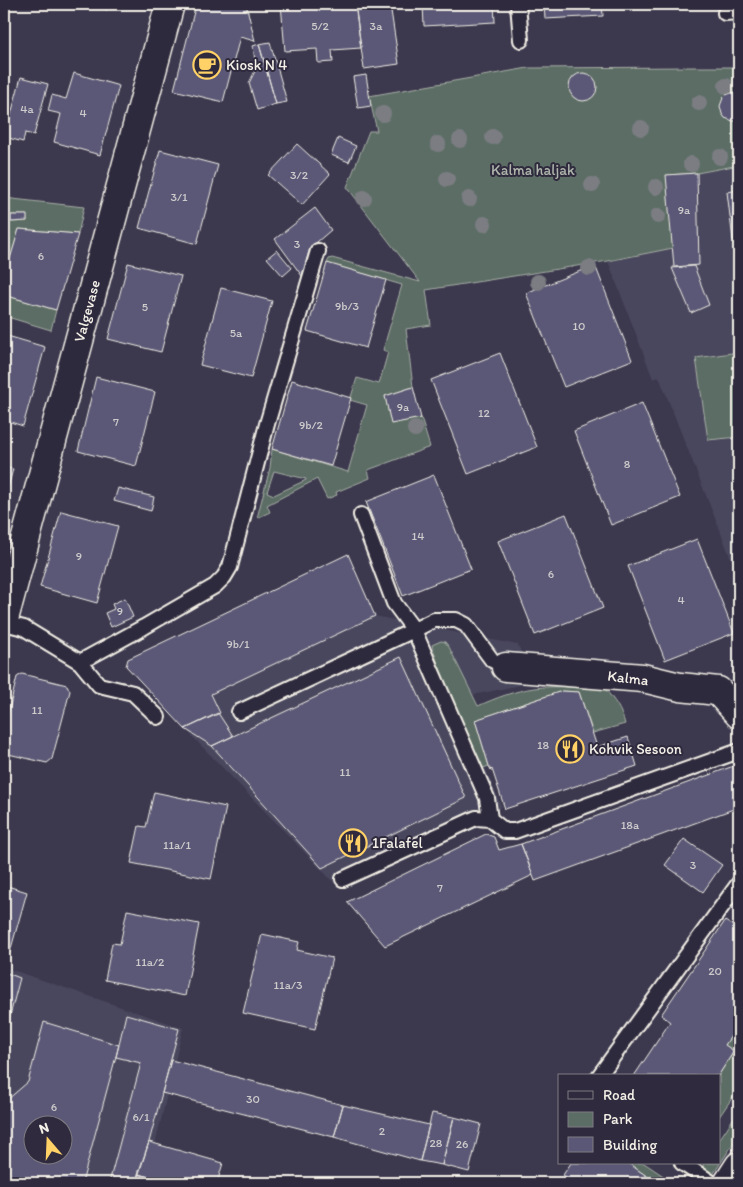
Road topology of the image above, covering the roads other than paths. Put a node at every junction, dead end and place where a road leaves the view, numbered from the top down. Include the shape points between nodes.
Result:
1 (170, 4) edge
2 (518, 4) edge
3 (521, 40) dead end
4 (318, 251) dead end
5 (360, 515) dead end
6 (4, 619) edge
7 (4, 623) edge
8 (414, 630) junction
9 (80, 662) junction
10 (506, 667) joint
11 (239, 712) dead end
12 (739, 714) edge
13 (158, 718) dead end
14 (739, 751) edge
15 (490, 820) junction
16 (343, 879) dead end
17 (739, 883) edge
18 (601, 1074) edge
19 (684, 1164) edge
20 (739, 1166) edge
21 (712, 1183) edge
22 (728, 1183) edge

1 - 6 street, Valgevase
2 - 3 lane
4 - 9 lane via 267,424 230,567 215,586
5 - 8 lane via 394,603
7 - 9 lane via 24,628
8 - 10 lane via 434,620 456,620 466,625 492,660
8 - 11 lane
8 - 15 lane via 487,798
9 - 13 lane via 99,685 133,694
10 - 12 street, Kalma via 643,678 680,687 718,691
14 - 15 lane via 516,832 505,831
15 - 16 lane via 476,818
17 - 18 lane
19 - 21 lane
20 - 22 street

